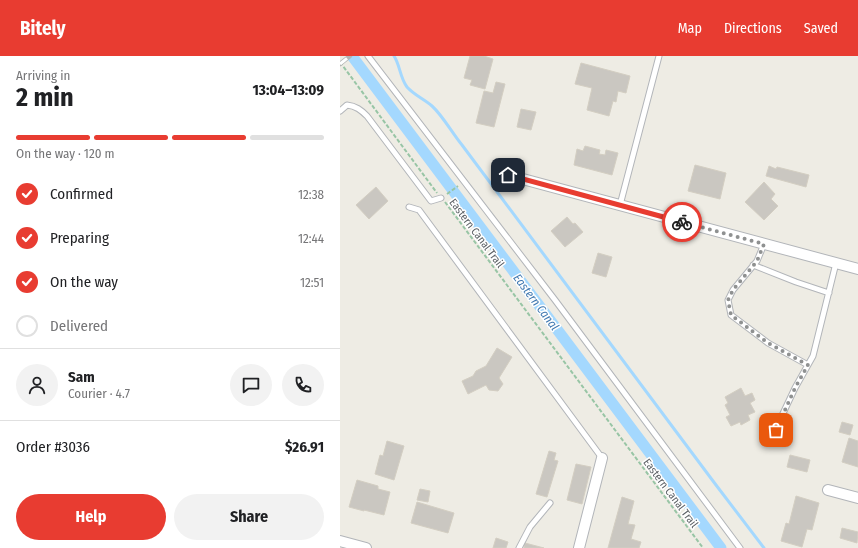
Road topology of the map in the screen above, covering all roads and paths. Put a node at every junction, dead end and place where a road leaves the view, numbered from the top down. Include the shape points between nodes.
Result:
1 (368, 56) edge
2 (659, 56) edge
3 (340, 62) edge
4 (340, 111) edge
5 (508, 175) dead end
6 (464, 181) junction
7 (441, 198) junction
8 (620, 205) junction
9 (409, 207) dead end
10 (764, 244) junction
11 (836, 263) junction
12 (753, 266) junction
13 (858, 269) edge
14 (829, 293) junction
15 (808, 365) junction
16 (769, 443) dead end
17 (602, 458) joint
18 (828, 490) dead end
19 (858, 498) edge
20 (550, 503) dead end
21 (340, 541) edge
22 (366, 548) edge
23 (519, 548) edge
24 (579, 548) edge
25 (703, 548) edge
26 (740, 548) edge

1 - 6 lane
2 - 8 lane
3 - 7 path, Eastern Canal Trail
4 - 7 lane via 348,105 360,109 431,201
5 - 8 street
6 - 7 path
6 - 26 lane
7 - 25 path, Eastern Canal Trail
8 - 10 street
9 - 17 lane via 419,210
10 - 11 street
10 - 12 lane
11 - 13 street
11 - 14 lane
12 - 14 lane
12 - 15 lane via 728,300 731,315 768,343
14 - 15 lane via 813,356
15 - 16 lane
17 - 24 street
18 - 19 street
20 - 23 lane via 530,527
21 - 22 street

